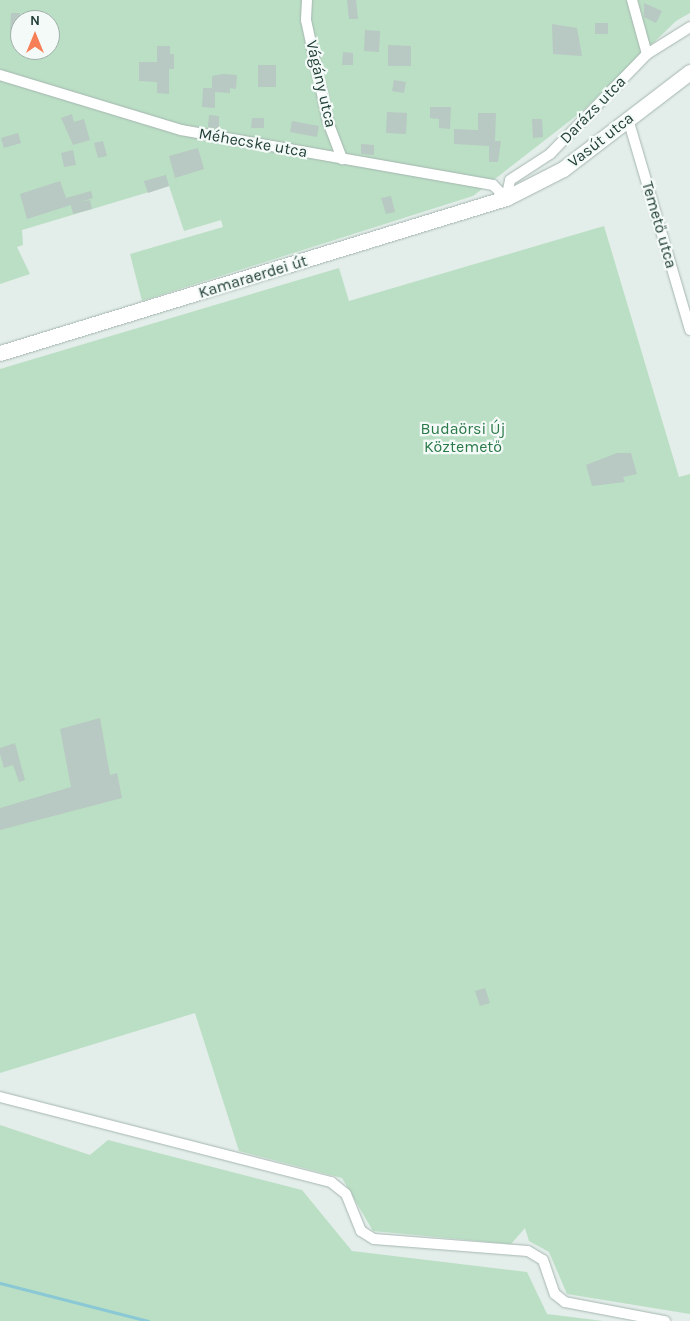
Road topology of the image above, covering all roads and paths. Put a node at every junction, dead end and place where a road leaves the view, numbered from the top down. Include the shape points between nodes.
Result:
1 (632, 0) edge
2 (305, 3) edge
3 (690, 27) edge
4 (647, 54) junction
5 (690, 72) edge
6 (0, 75) edge
7 (628, 119) junction
8 (342, 159) junction
9 (506, 198) junction
10 (690, 330) edge
11 (0, 353) edge
12 (0, 1097) edge
13 (665, 1321) edge

1 - 4 street
2 - 8 street, Vágány utca via 328,122
3 - 4 street, Darázs utca
4 - 9 street, Darázs utca via 550,154 510,180
5 - 7 street, Vasút utca
6 - 8 street, Méhecske utca via 181,130
7 - 9 street, Vasút utca via 563,169
7 - 10 street, Temető utca
8 - 9 street, Méhecske utca via 493,186
9 - 11 street, Kamaraerdei út via 474,211
12 - 13 street via 331,1182 346,1194 361,1231 374,1239 528,1251 543,1260 555,1294 565,1302

